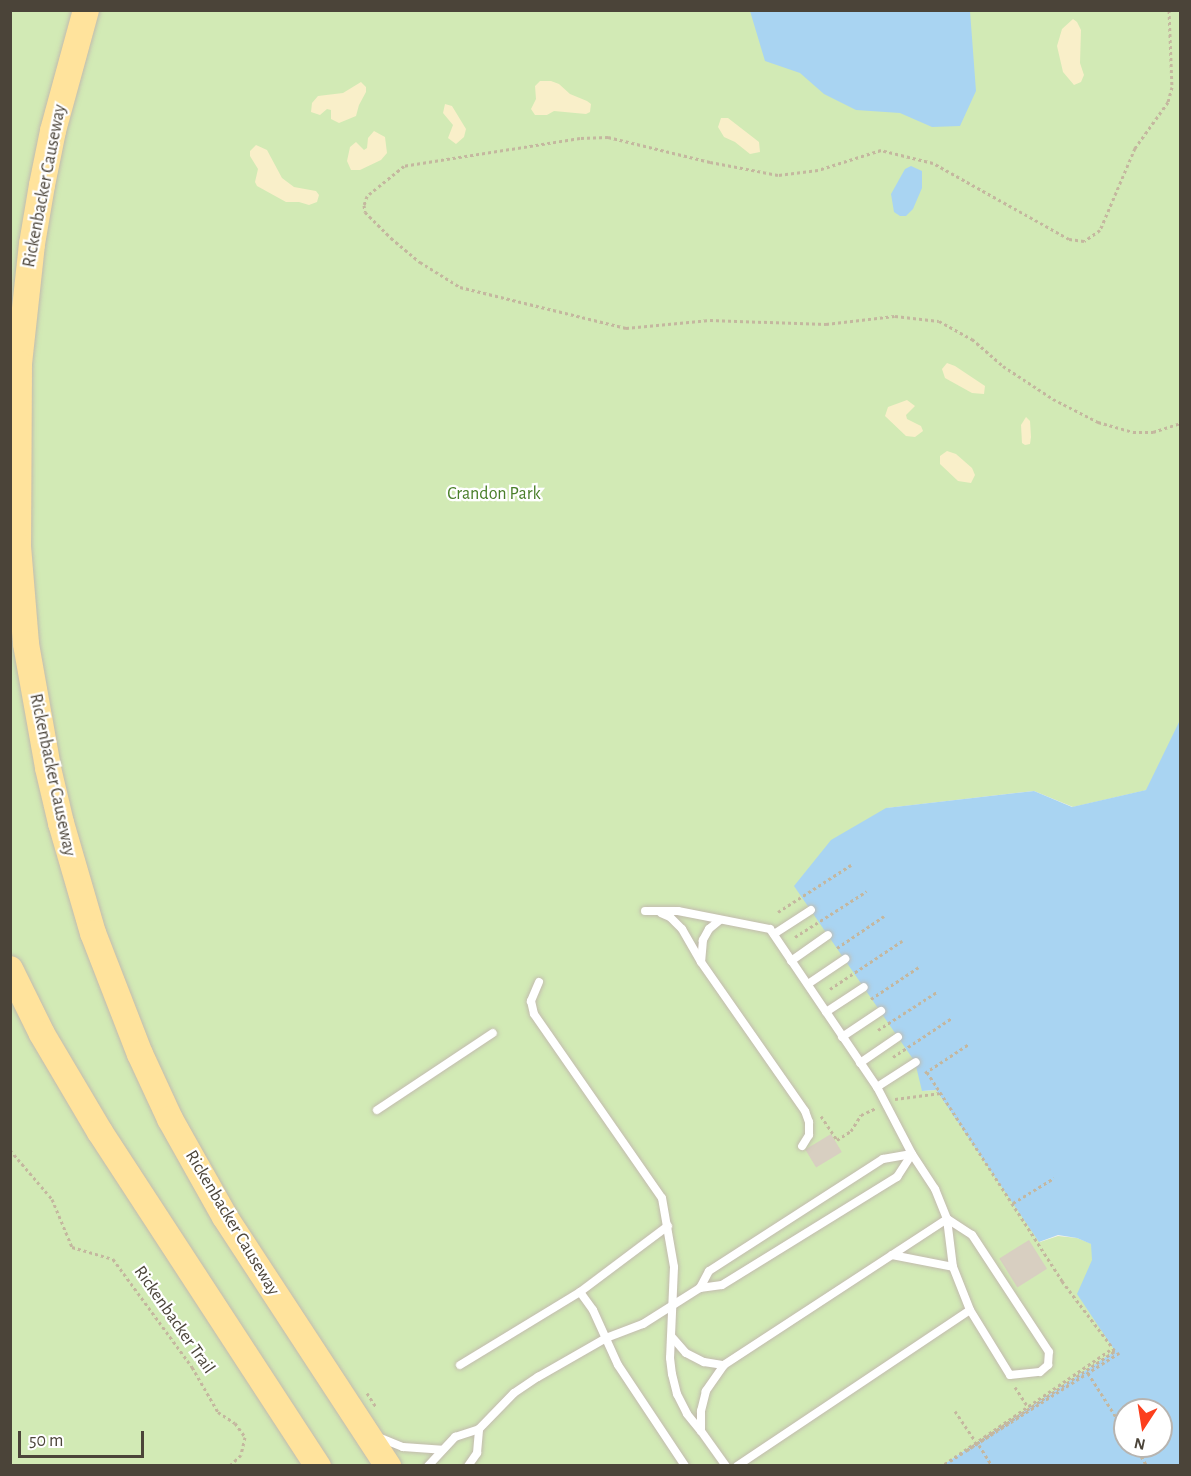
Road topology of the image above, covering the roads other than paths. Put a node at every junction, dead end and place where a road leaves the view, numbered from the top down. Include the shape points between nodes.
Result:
1 (86, 10) edge
2 (811, 910) dead end
3 (720, 920) junction
4 (774, 934) junction
5 (828, 935) dead end
6 (845, 959) dead end
7 (791, 961) junction
8 (701, 962) junction
9 (10, 969) edge
10 (539, 982) dead end
11 (808, 984) junction
12 (864, 987) dead end
13 (881, 1011) dead end
14 (826, 1012) junction
15 (494, 1033) dead end
16 (842, 1037) junction
17 (898, 1037) dead end
18 (916, 1062) dead end
19 (860, 1063) junction
20 (877, 1088) junction
21 (377, 1110) dead end
22 (802, 1146) dead end
23 (912, 1154) junction
24 (947, 1219) junction
25 (668, 1226) junction
26 (892, 1255) junction
27 (953, 1267) junction
28 (700, 1288) junction
29 (580, 1292) junction
30 (671, 1305) junction
31 (970, 1311) junction
32 (672, 1337) junction
33 (606, 1338) junction
34 (460, 1365) dead end
35 (724, 1365) junction
36 (478, 1429) junction
37 (365, 1431) junction
38 (701, 1431) junction
39 (441, 1450) junction
40 (318, 1466) edge
41 (388, 1466) edge
42 (428, 1466) edge
43 (468, 1466) edge
44 (685, 1466) edge
45 (726, 1466) edge
46 (737, 1466) edge

1 - 37 main road, Rickenbacker Causeway via 42,185 19,364 18,546 27,644 48,768 93,933 170,1119 225,1217
2 - 4 lane
3 - 4 lane via 752,923
3 - 8 lane via 703,940
3 - 8 lane via 678,911 645,911 670,917 682,929
4 - 7 lane
5 - 7 lane
6 - 11 lane
7 - 11 lane
8 - 22 lane via 809,1122
9 - 40 main road via 100,1132
10 - 25 lane via 531,1001 534,1014 662,1198
11 - 14 lane
12 - 14 lane
13 - 16 lane
14 - 16 lane
15 - 21 lane
16 - 19 lane
17 - 19 lane
18 - 20 lane
19 - 20 lane
20 - 23 lane
23 - 24 lane via 935,1189
23 - 28 lane via 883,1159 709,1271
23 - 28 lane via 897,1177 722,1286
24 - 26 lane
24 - 27 lane
24 - 31 lane via 972,1234 1049,1352 1048,1365 1040,1372 1010,1375
25 - 29 lane
25 - 30 lane via 674,1267
26 - 27 lane
26 - 35 lane
27 - 31 lane
28 - 30 lane
29 - 33 lane
29 - 34 lane
30 - 32 lane
30 - 33 lane via 643,1324
31 - 46 lane
32 - 35 lane via 686,1353 704,1362
32 - 38 lane via 670,1358 677,1394
33 - 36 lane via 514,1393
33 - 44 lane via 618,1365
35 - 38 lane via 706,1391
36 - 39 lane via 455,1437
36 - 43 lane via 477,1453
37 - 39 lane via 403,1447
37 - 41 main road, Rickenbacker Causeway
38 - 45 lane
39 - 42 lane

